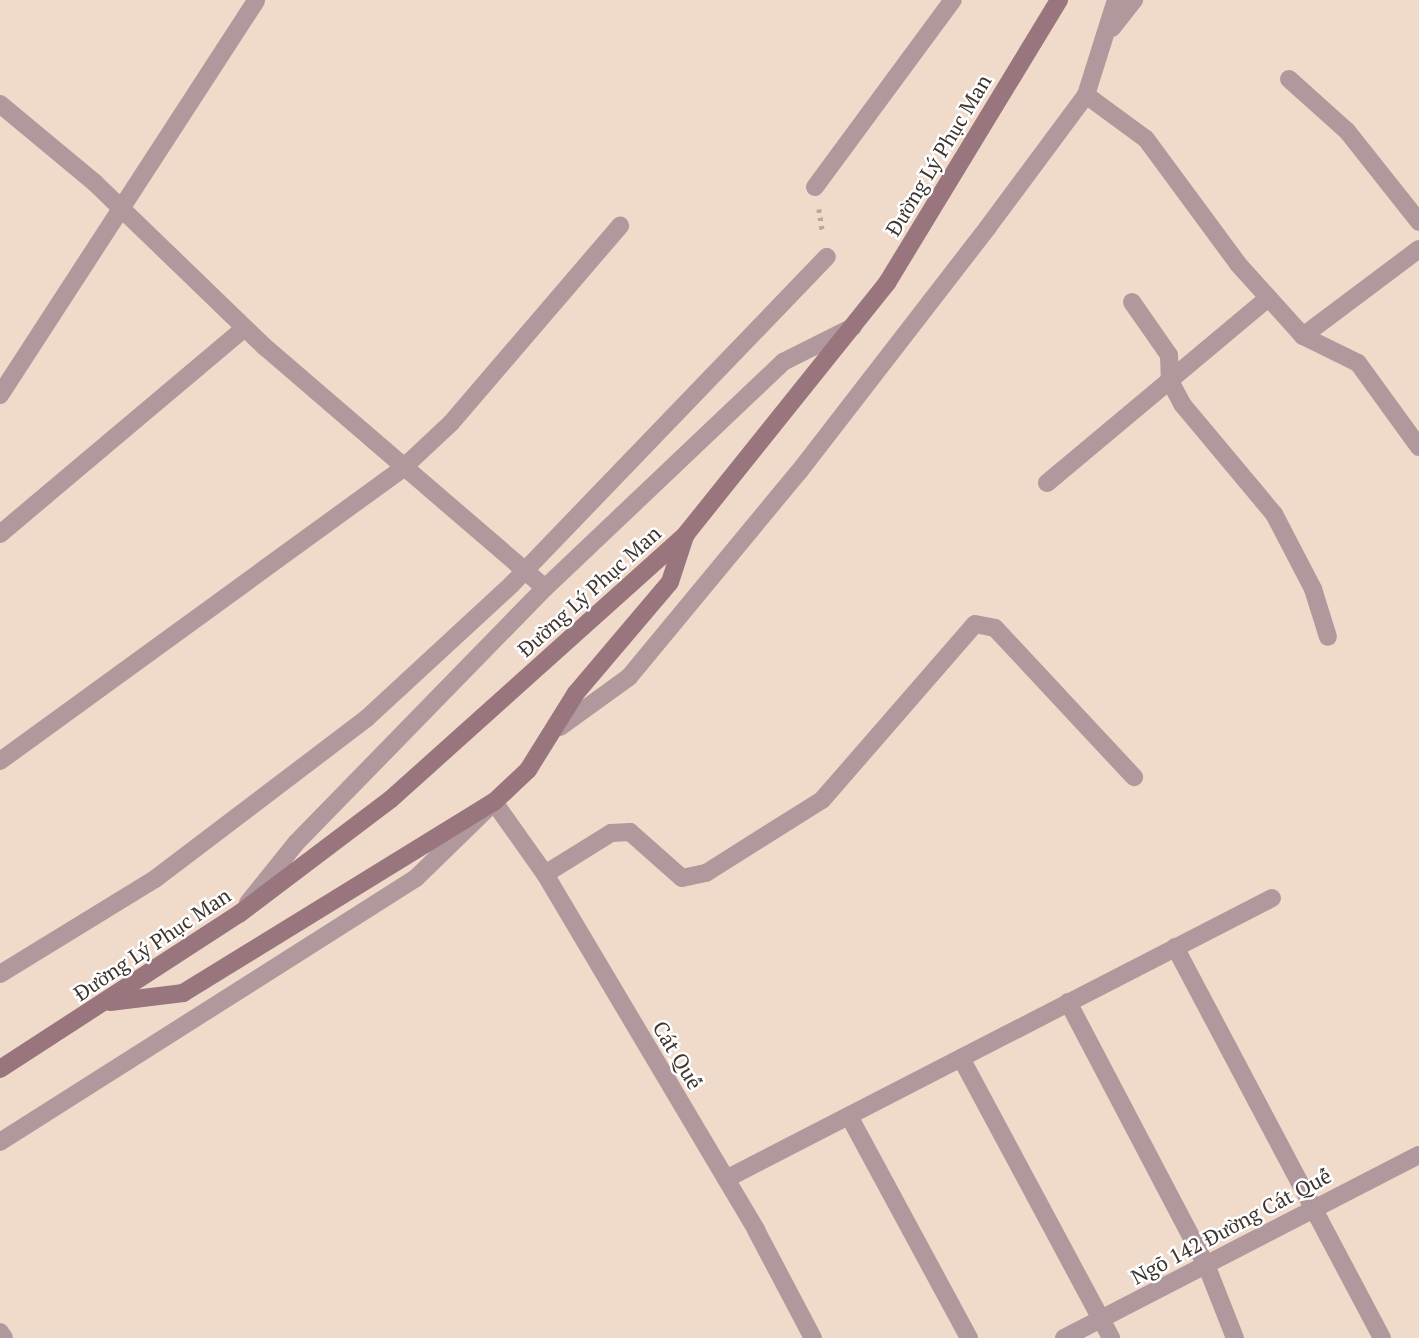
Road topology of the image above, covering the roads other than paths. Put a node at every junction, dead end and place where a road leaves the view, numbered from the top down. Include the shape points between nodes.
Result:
1 (953, 0) edge
2 (1059, 0) edge
3 (1116, 0) edge
4 (1134, 0) edge
5 (256, 1) edge
6 (1110, 31) junction
7 (1289, 79) dead end
8 (1086, 95) junction
9 (0, 104) edge
10 (815, 187) road end
11 (124, 211) junction
12 (1419, 222) edge
13 (620, 226) dead end
14 (1419, 249) edge
15 (827, 257) road end
16 (1268, 298) junction
17 (1132, 302) dead end
18 (855, 327) junction
19 (245, 328) junction
20 (1303, 336) junction
21 (1170, 380) junction
22 (0, 396) edge
23 (1419, 447) edge
24 (404, 467) junction
25 (1048, 483) dead end
26 (0, 534) edge
27 (686, 534) junction
28 (524, 570) junction
29 (545, 588) junction
30 (1328, 637) dead end
31 (560, 727) junction
32 (0, 761) edge
33 (1133, 777) dead end
34 (494, 802) junction
35 (545, 874) junction
36 (1272, 898) dead end
37 (239, 914) junction
38 (1175, 947) junction
39 (0, 974) edge
40 (1068, 1002) junction
41 (107, 1003) junction
42 (961, 1058) junction
43 (0, 1069) edge
44 (849, 1116) junction
45 (0, 1142) edge
46 (1419, 1155) edge
47 (726, 1179) junction
48 (1314, 1207) junction
49 (1207, 1266) junction
50 (1100, 1320) junction
51 (0, 1332) edge
52 (4, 1338) edge
53 (813, 1338) edge
54 (969, 1338) edge
55 (1064, 1338) edge
56 (1111, 1338) edge
57 (1235, 1338) edge
58 (1381, 1338) edge

1 - 10 street
2 - 18 main road, Đường Lý Phục Man
3 - 6 street
4 - 6 street
5 - 11 street
6 - 8 street
7 - 12 street via 1347,131
8 - 16 street via 1146,139
8 - 31 street via 798,473 629,677
9 - 11 street
11 - 19 street
11 - 22 street
13 - 24 street via 451,424
14 - 20 street
15 - 28 street
16 - 20 street
16 - 21 street
17 - 21 street via 1169,355
18 - 27 main road, Đường Lý Phục Man
18 - 29 street via 783,362
19 - 24 street
19 - 26 street
20 - 23 street via 1358,363
21 - 25 street
21 - 30 street via 1274,514 1313,589
24 - 28 street
24 - 32 street
27 - 31 main road via 670,582 576,693
27 - 37 main road, Đường Lý Phục Man via 391,799
28 - 29 street
28 - 39 street via 367,718 155,879
29 - 37 street via 296,843
31 - 34 main road
33 - 35 street via 995,628 975,624 822,800 706,873 682,878 630,832 611,832
34 - 35 street, Cát Quế
34 - 41 main road via 183,993
34 - 45 street via 416,878
35 - 47 street, Cát Quế
36 - 38 street
37 - 41 main road, Đường Lý Phục Man
38 - 40 street
38 - 48 street
40 - 42 street
40 - 49 street
41 - 43 main road, Đường Lý Phục Man
42 - 44 street
42 - 50 street
44 - 47 street
44 - 54 street
46 - 48 street, Ngõ 142 Đường Cát Quế
47 - 53 street, Cát Quế
48 - 49 street, Ngõ 142 Đường Cát Quế
48 - 58 street
49 - 50 street, Ngõ 142 Đường Cát Quế
49 - 57 street
50 - 55 street, Ngõ 142 Đường Cát Quế
50 - 56 street
51 - 52 street

